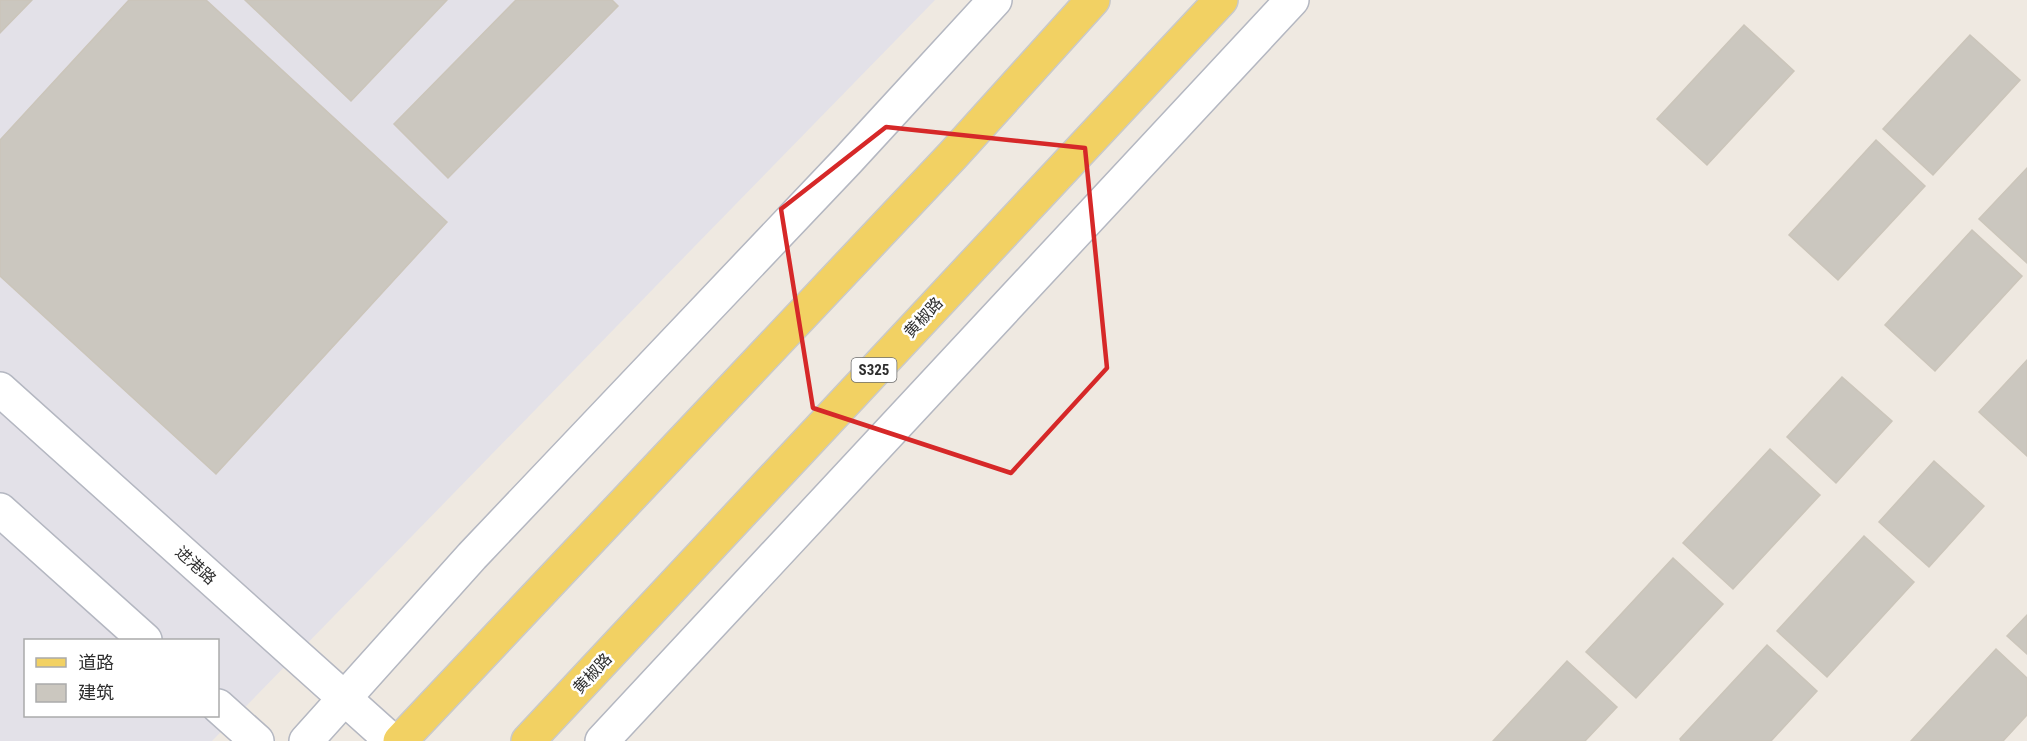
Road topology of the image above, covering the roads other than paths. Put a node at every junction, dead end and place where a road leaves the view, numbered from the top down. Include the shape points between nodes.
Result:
1 (994, 0) edge
2 (1093, 0) edge
3 (1221, 0) edge
4 (1292, 0) edge
5 (0, 389) edge
6 (0, 510) edge
7 (144, 639) edge
8 (345, 698) junction
9 (219, 707) edge
10 (257, 741) edge
11 (306, 741) edge
12 (392, 741) edge
13 (400, 741) edge
14 (528, 741) edge
15 (602, 741) edge

1 - 8 main road via 847,161 472,556
2 - 13 main road via 944,164
3 - 14 main road, 黄椒路 / S325
4 - 15 main road
5 - 8 main road, 进港路
6 - 7 main road
8 - 11 main road
8 - 12 main road, 进港路
9 - 10 main road

